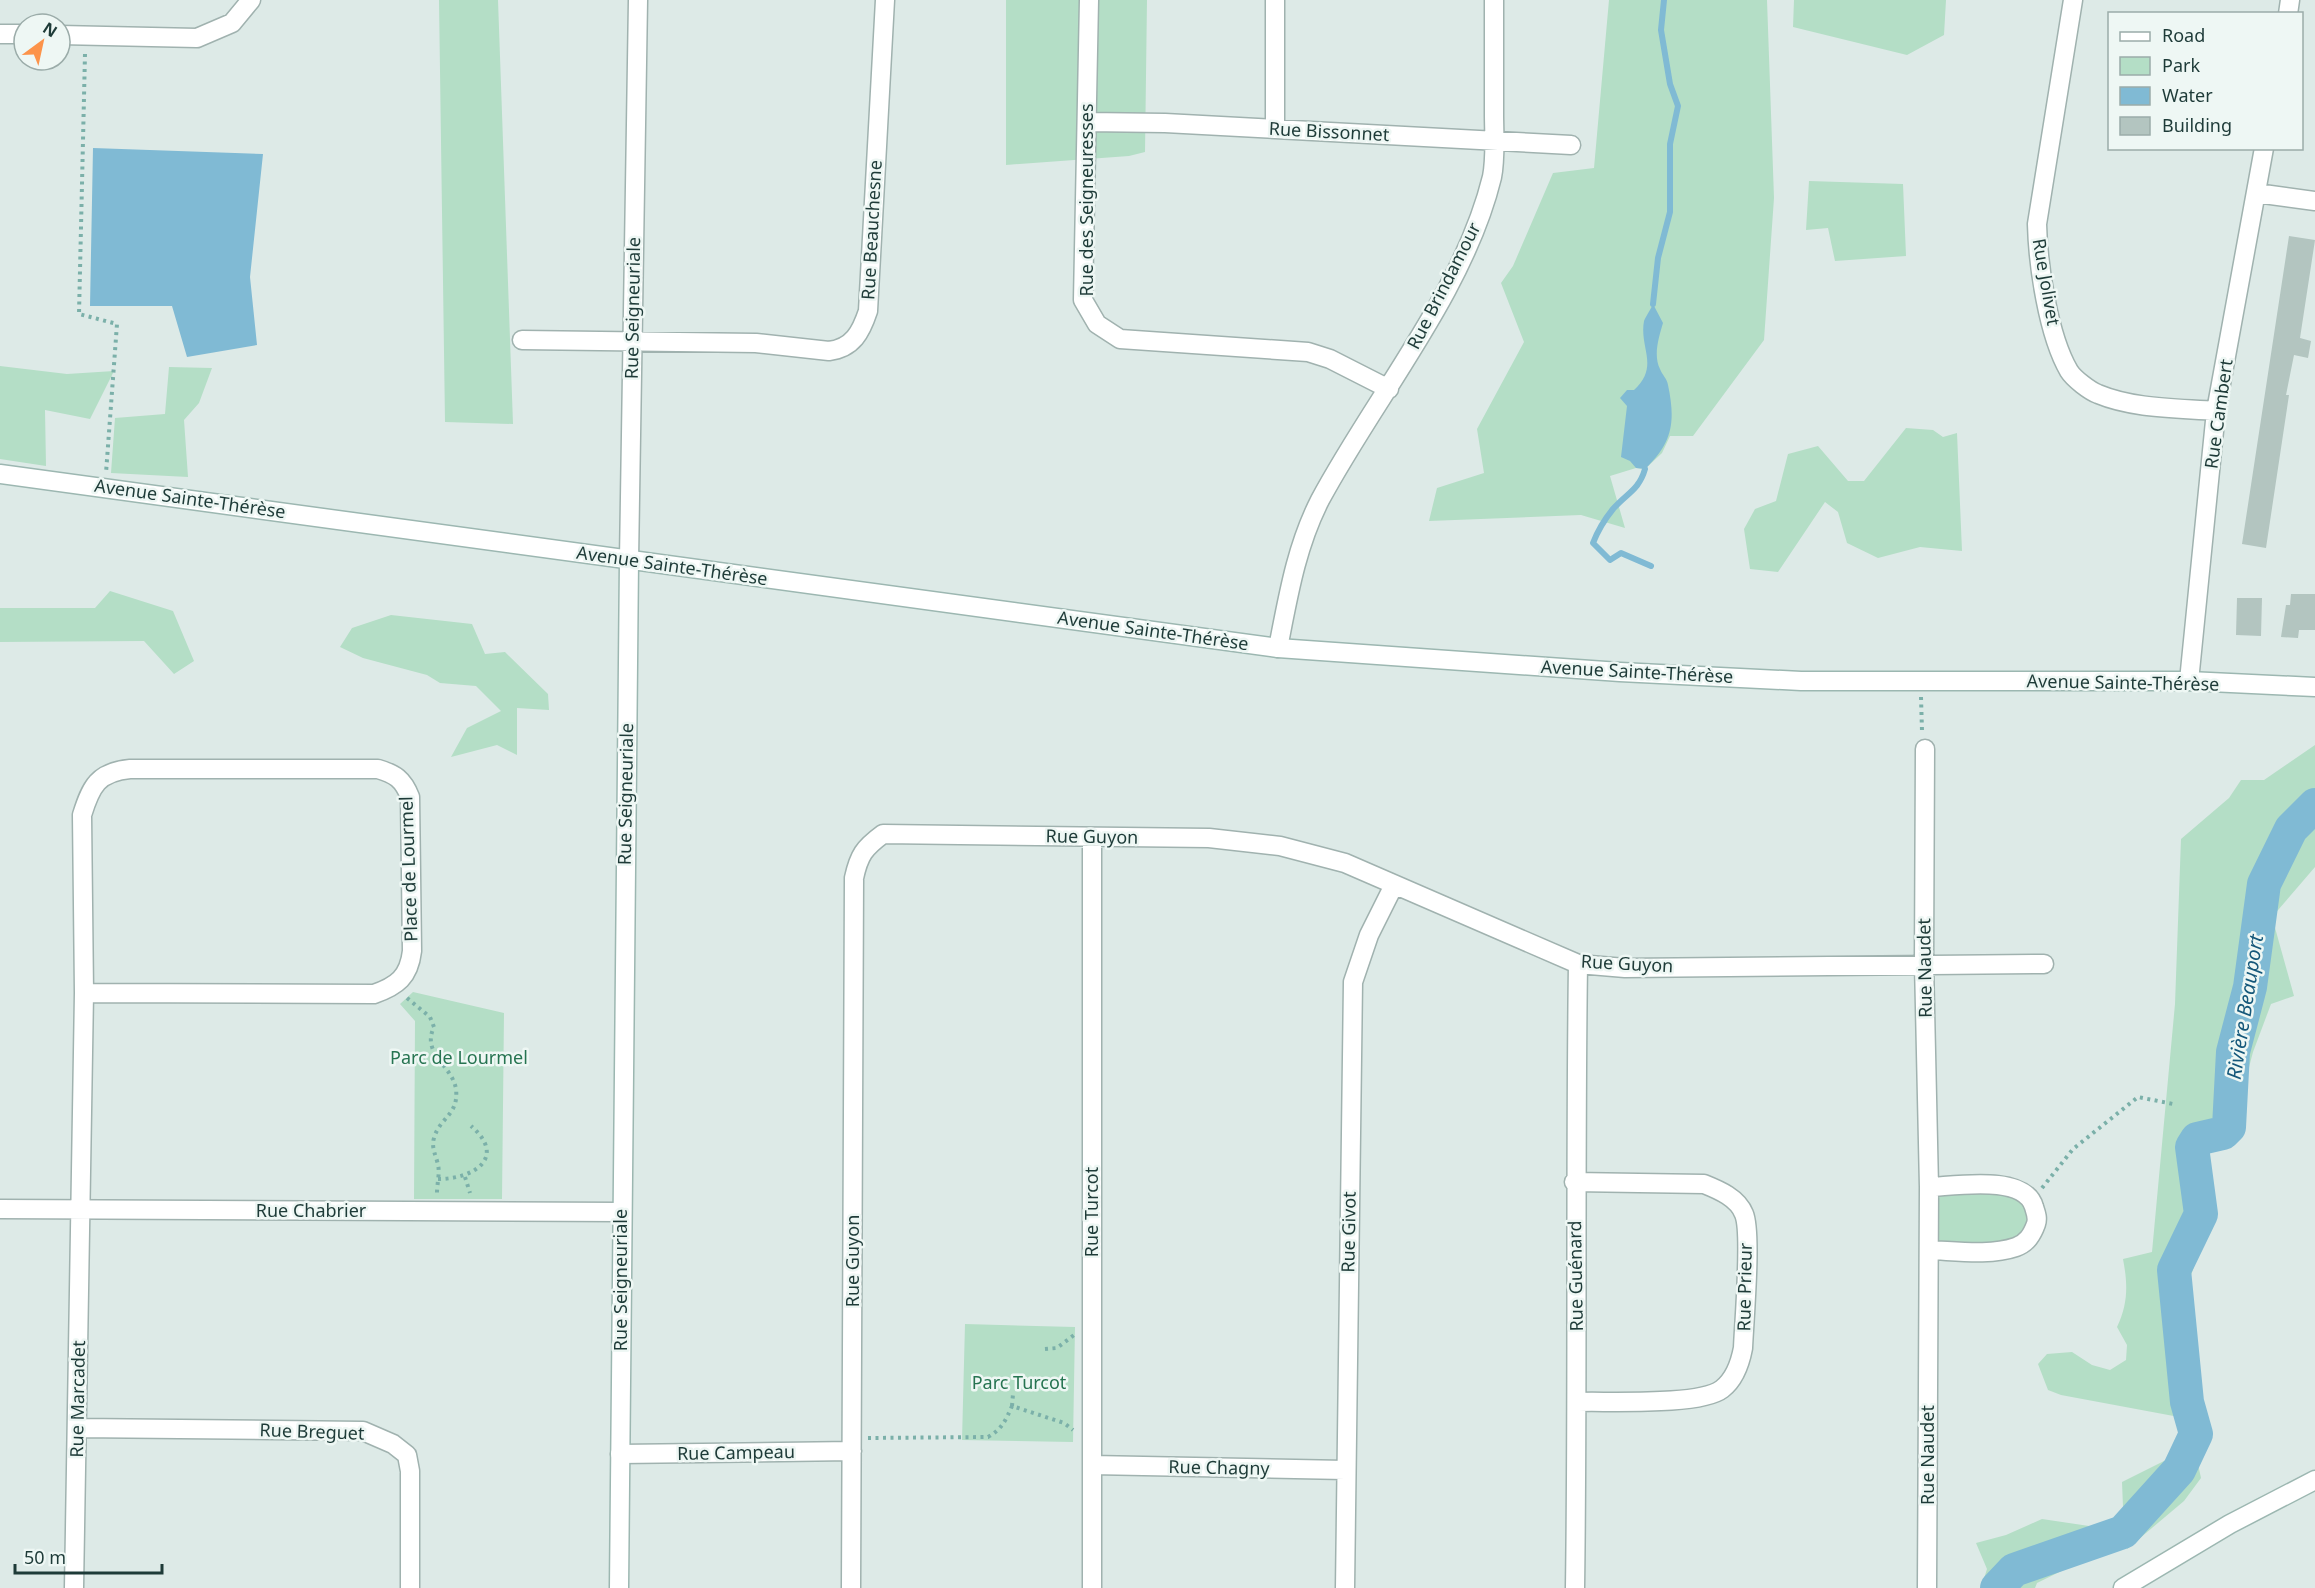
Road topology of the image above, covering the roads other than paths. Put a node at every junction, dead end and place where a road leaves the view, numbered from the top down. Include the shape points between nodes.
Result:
1 (251, 0) edge
2 (638, 0) edge
3 (885, 0) edge
4 (1089, 0) edge
5 (1275, 0) edge
6 (1494, 0) edge
7 (2073, 0) edge
8 (72, 35) edge
9 (1087, 122) junction
10 (1275, 129) junction
11 (1494, 142) junction
12 (1571, 145) dead end
13 (2264, 150) edge
14 (2256, 193) junction
15 (2315, 201) edge
16 (522, 339) dead end
17 (632, 341) junction
18 (1389, 389) junction
19 (2216, 411) junction
20 (0, 474) edge
21 (629, 560) junction
22 (1278, 648) junction
23 (2189, 681) junction
24 (2315, 687) edge
25 (1925, 749) road end
26 (1092, 837) junction
27 (1394, 885) junction
28 (1924, 963) junction
29 (1578, 964) junction
30 (2044, 964) dead end
31 (84, 993) junction
32 (1574, 1182) junction
33 (1929, 1187) junction
34 (0, 1209) edge
35 (80, 1209) junction
36 (622, 1212) junction
37 (1929, 1250) junction
38 (1578, 1402) junction
39 (78, 1428) junction
40 (852, 1445) junction
41 (620, 1454) junction
42 (1092, 1466) junction
43 (1345, 1470) junction
44 (2315, 1480) edge
45 (75, 1588) edge
46 (410, 1588) edge
47 (619, 1588) edge
48 (850, 1588) edge
49 (1092, 1588) edge
50 (1345, 1588) edge
51 (1575, 1588) edge
52 (1927, 1588) edge
53 (2123, 1588) edge

1 - 8 street via 232,23 197,38
2 - 17 street, Rue Seigneuriale
3 - 17 street, Rue Beauchesne via 868,311 861,330 850,344 830,351 756,343
4 - 9 street, Rue des Seigneuresses
5 - 10 street
6 - 11 street, Rue Brindamour
7 - 19 street, Rue Jolivet via 2037,224 2038,256 2056,341 2070,374 2097,394 2139,404
9 - 10 street, Rue Bissonnet
9 - 18 street, Rue des Seigneuresses via 1083,300 1097,324 1120,339 1308,352
10 - 11 street, Rue Bissonnet
11 - 12 street, Rue Bissonnet
11 - 18 street, Rue Brindamour via 1492,174 1473,236
13 - 14 street, Rue Cambert
14 - 15 street
14 - 19 street, Rue Cambert
16 - 17 street, Rue Beauchesne
17 - 21 street, Rue Seigneuriale
18 - 22 street, Rue Brindamour via 1320,501 1303,540 1292,573
19 - 23 street, Rue Cambert
20 - 21 street, Avenue Sainte-Thérèse
21 - 22 street, Avenue Sainte-Thérèse
21 - 36 street, Rue Seigneuriale
22 - 23 street, Avenue Sainte-Thérèse via 1801,681
23 - 24 street, Avenue Sainte-Thérèse
25 - 28 street, Rue Naudet
26 - 27 street, Rue Guyon via 1209,838 1280,846 1345,863
26 - 40 street, Rue Guyon via 882,834 858,858 854,878
26 - 42 street, Rue Turcot
27 - 29 street, Rue Guyon
27 - 43 street, Rue Givot via 1369,935 1353,982
28 - 29 street, Rue Guyon via 1625,968
28 - 30 street, Rue Guyon
28 - 33 street, Rue Naudet
29 - 32 street, Rue Guénard
31 - 31 street, Place de Lourmel via 82,815 88,795 111,771 378,769 404,782 410,797 412,951 410,967 394,988 374,994
31 - 35 street, Place de Lourmel
32 - 38 street, Rue Guénard
32 - 38 street, Rue Prieur via 1704,1184 1724,1192 1744,1213 1746,1233 1743,1348 1740,1365 1722,1390 1701,1398
33 - 37 street, Rue Naudet
33 - 37 street via 1997,1185 2019,1189 2033,1201 2038,1219 2031,1237 2017,1247 1997,1251
34 - 35 street, Rue Chabrier
35 - 36 street, Rue Chabrier
35 - 39 street, Rue Marcadet
36 - 41 street, Rue Seigneuriale
37 - 52 street, Rue Naudet
38 - 51 street, Rue Guénard
39 - 45 street, Rue Marcadet
39 - 46 street, Rue Breguet via 363,1431 380,1437 406,1455 410,1471
40 - 41 street, Rue Campeau
40 - 48 street, Rue Guyon
41 - 47 street, Rue Seigneuriale
42 - 43 street, Rue Chagny
42 - 49 street, Rue Turcot
43 - 50 street, Rue Givot
44 - 53 street via 2230,1524

